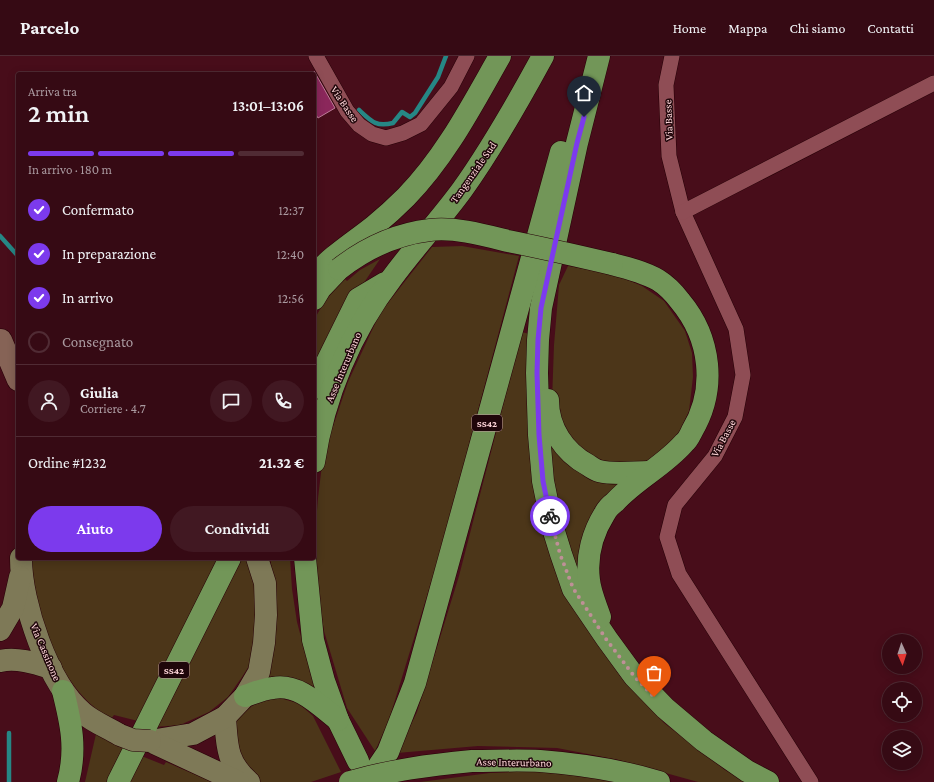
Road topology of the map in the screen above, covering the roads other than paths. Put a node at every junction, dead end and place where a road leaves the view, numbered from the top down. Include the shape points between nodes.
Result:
1 (316, 56) edge
2 (467, 56) edge
3 (500, 56) edge
4 (543, 56) edge
5 (587, 56) edge
6 (599, 56) edge
7 (672, 56) edge
8 (934, 83) edge
9 (683, 212) junction
10 (550, 268) junction
11 (316, 274) edge
12 (391, 279) junction
13 (316, 296) edge
14 (1, 339) edge
15 (16, 358) edge
16 (16, 375) edge
17 (316, 384) edge
18 (316, 452) edge
19 (648, 472) junction
20 (229, 560) edge
21 (258, 560) edge
22 (305, 560) edge
23 (21, 565) edge
24 (0, 630) edge
25 (606, 639) junction
26 (0, 661) edge
27 (51, 668) junction
28 (63, 691) junction
29 (245, 696) junction
30 (225, 717) junction
31 (338, 720) junction
32 (150, 741) junction
33 (68, 782) edge
34 (118, 782) edge
35 (238, 782) edge
36 (249, 782) edge
37 (350, 782) edge
38 (370, 782) edge
39 (659, 782) edge
40 (768, 782) edge
41 (811, 782) edge

1 - 2 street, Via Basse via 347,111 359,125 372,134 386,138 421,124 451,87
3 - 11 highway via 455,135 430,170 406,197
4 - 12 highway, Tangenziale Sud via 492,145 466,184
5 - 38 highway, SS42 via 415,683 388,752
6 - 10 highway
7 - 9 street, Via Basse via 666,85 669,156
8 - 9 street
9 - 41 street, Via Basse via 736,329 743,375 734,417 715,456 676,505 667,537 679,574
10 - 19 highway via 548,404 559,439 570,453 599,471
10 - 25 highway via 541,308 538,340 539,435 543,481 556,539 573,588
12 - 17 highway via 358,299
12 - 18 highway, Asse Interurbano via 361,325 339,370 325,408
13 - 19 highway, bridge via 339,269 355,257 376,245 403,235 432,229 464,231 612,264 640,272 658,281 673,293 688,311 700,334 707,361 707,389 700,418 685,442 667,460
14 - 15 main road
14 - 16 main road
19 - 25 highway via 605,512 594,535 589,555 589,580
20 - 34 highway, SS42
21 - 29 main road, Via Cassinone via 265,583 264,643 259,672
22 - 31 highway via 313,640
23 - 24 main road via 12,608
23 - 27 main road, Via Cassinone via 34,628
25 - 40 highway via 634,676 664,708 704,741 747,771
26 - 27 main road via 7,659 32,662
27 - 28 main road, Via Cassinone
28 - 32 main road, Via Cassinone, bridge via 84,714 120,735 134,740
28 - 33 highway via 70,721 73,755
29 - 30 main road, Via Cassinone
29 - 31 highway via 274,687 287,687 303,693
30 - 32 main road, Via Cassinone via 193,734
30 - 36 main road via 226,739 231,760 238,773
31 - 38 highway
32 - 35 main road, Via Cassinone
37 - 39 highway, Asse Interurbano, bridge via 372,775 423,766 472,761 539,761 580,765

